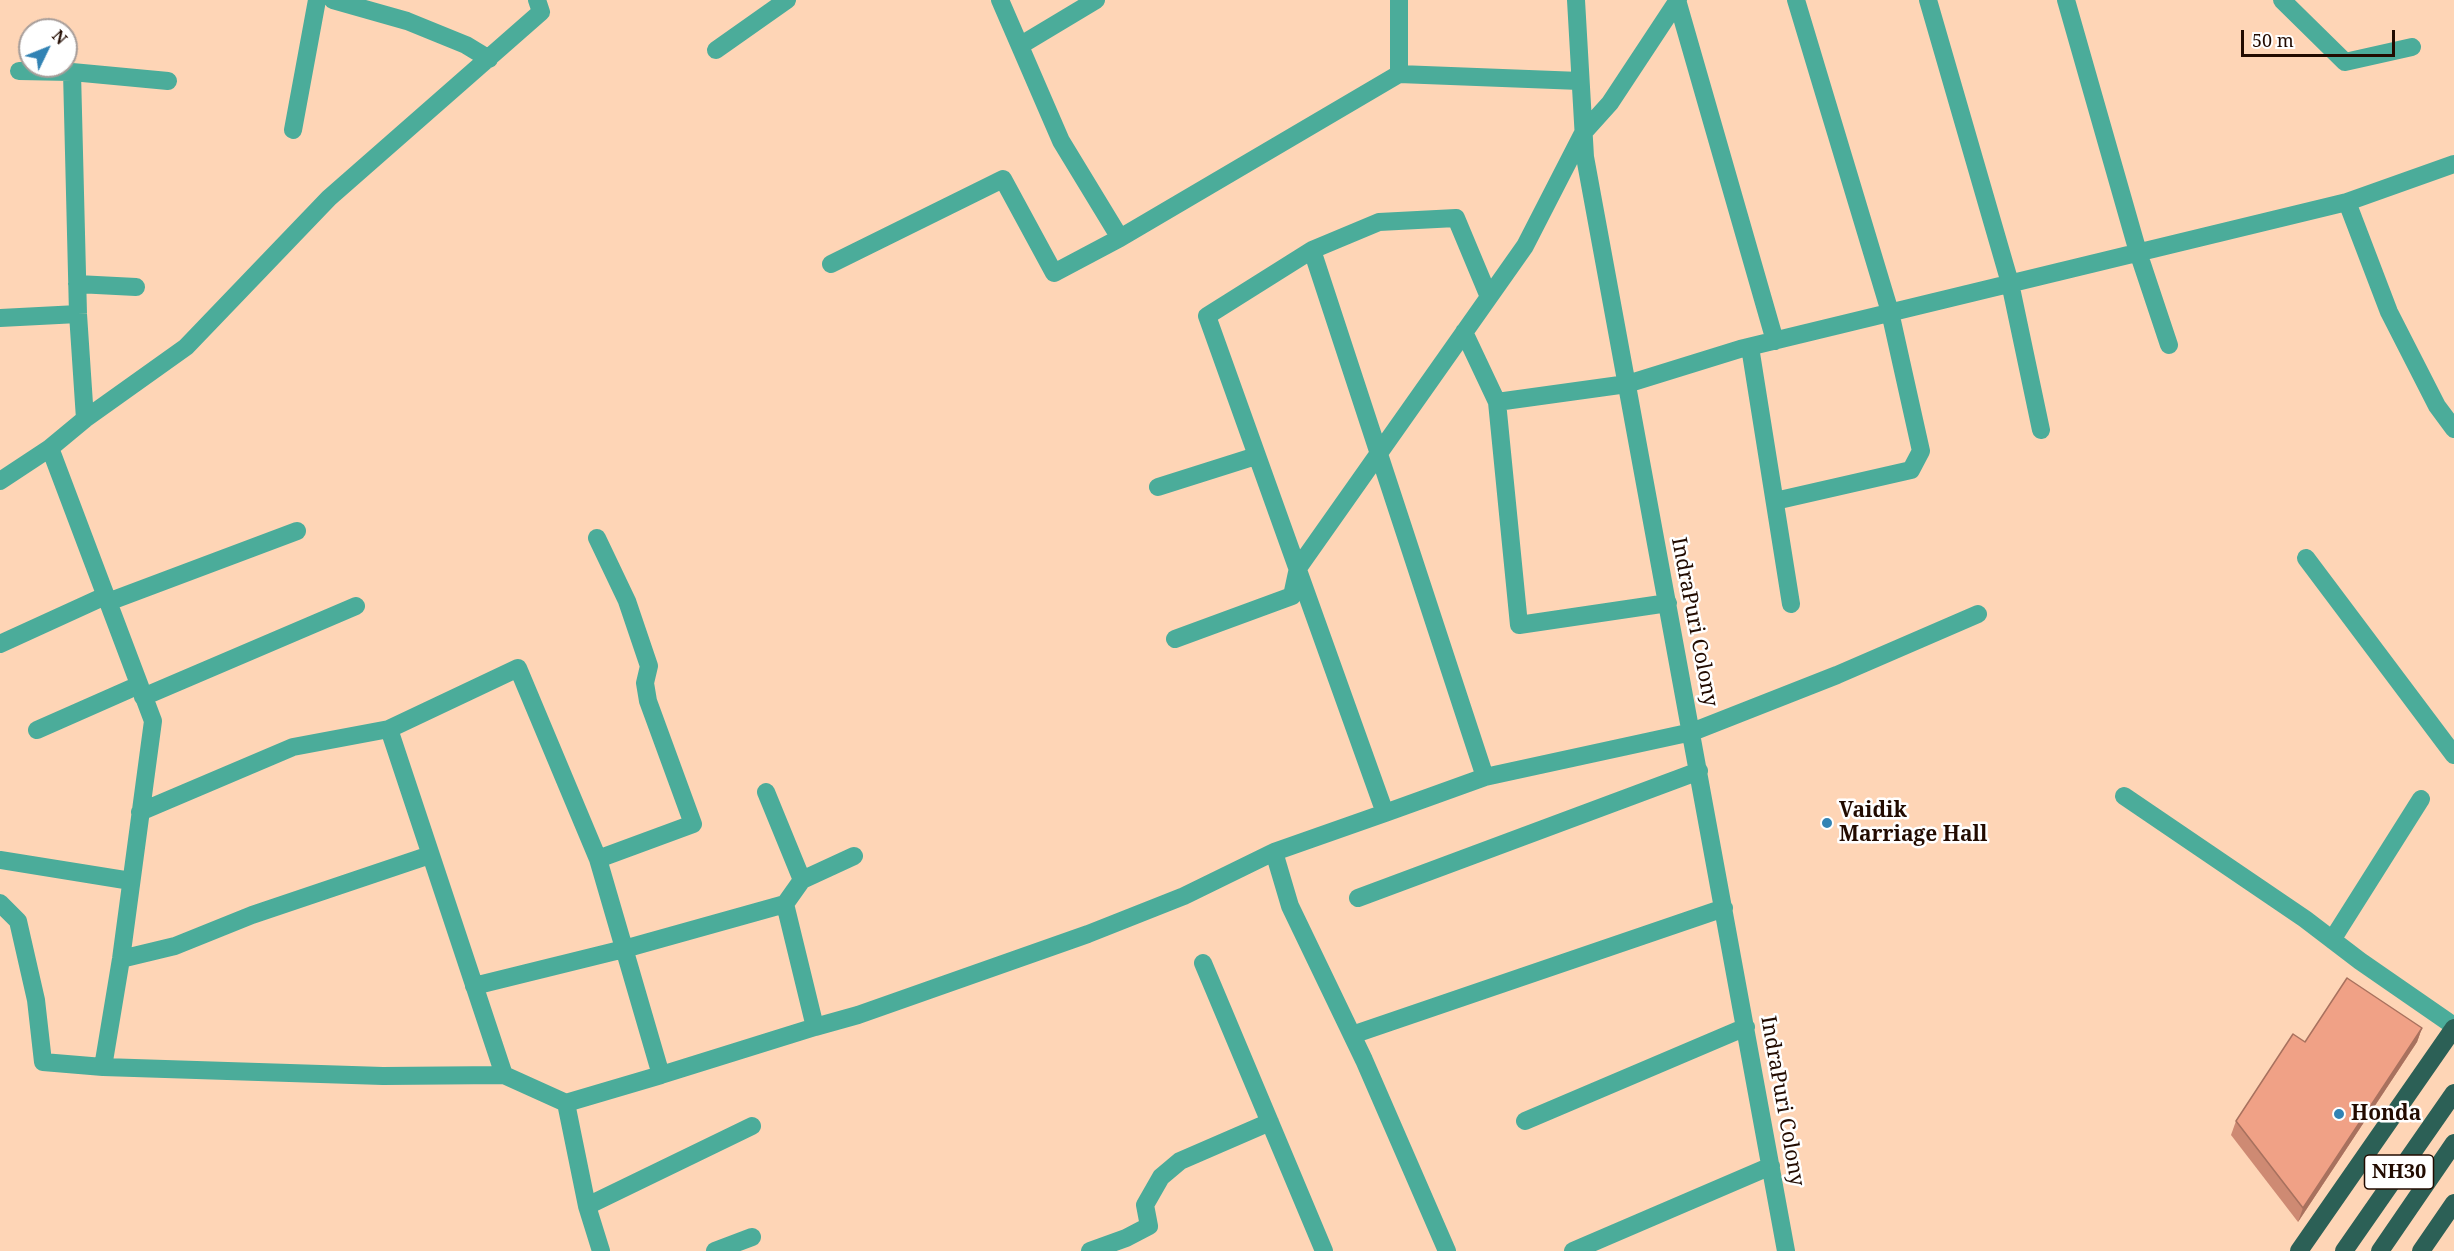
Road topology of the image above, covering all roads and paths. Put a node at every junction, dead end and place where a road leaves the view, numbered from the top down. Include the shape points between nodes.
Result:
1 (317, 0) edge
2 (333, 0) edge
3 (537, 0) edge
4 (787, 0) edge
5 (1000, 0) edge
6 (1096, 0) edge
7 (1399, 0) edge
8 (1576, 0) edge
9 (1677, 0) edge
10 (1796, 0) edge
11 (1928, 0) edge
12 (2066, 0) edge
13 (2282, 0) edge
14 (1021, 45) junction
15 (2412, 47) dead end
16 (716, 50) dead end
17 (489, 60) junction
18 (78, 73) edge
19 (1400, 74) junction
20 (72, 78) edge
21 (168, 81) dead end
22 (1580, 81) junction
23 (293, 130) dead end
24 (1583, 133) junction
25 (2454, 164) edge
26 (2347, 202) junction
27 (1120, 238) junction
28 (1312, 250) junction
29 (2138, 252) junction
30 (831, 264) dead end
31 (2010, 283) junction
32 (77, 284) junction
33 (136, 286) dead end
34 (1489, 297) junction
35 (1890, 312) junction
36 (78, 314) junction
37 (0, 318) edge
38 (1464, 332) junction
39 (1774, 341) junction
40 (2169, 345) dead end
41 (1750, 347) junction
42 (1627, 384) junction
43 (1497, 402) junction
44 (85, 419) junction
45 (2454, 429) edge
46 (2041, 430) dead end
47 (50, 448) junction
48 (1380, 453) junction
49 (1256, 456) junction
50 (0, 481) edge
51 (1158, 487) dead end
52 (1775, 501) junction
53 (297, 531) dead end
54 (597, 538) dead end
55 (2306, 558) dead end
56 (1298, 568) junction
57 (107, 599) junction
58 (1668, 603) junction
59 (1791, 604) dead end
60 (356, 606) dead end
61 (1978, 614) dead end
62 (1175, 639) dead end
63 (0, 644) edge
64 (141, 691) junction
65 (389, 729) junction
66 (37, 730) dead end
67 (1692, 732) junction
68 (2454, 755) edge
69 (1699, 771) junction
70 (1485, 777) junction
71 (766, 792) dead end
72 (2124, 796) dead end
73 (2421, 799) dead end
74 (140, 812) junction
75 (1385, 813) junction
76 (1274, 852) junction
77 (430, 855) junction
78 (854, 856) dead end
79 (598, 859) junction
80 (0, 860) edge
81 (802, 880) junction
82 (131, 881) junction
83 (1358, 898) dead end
84 (0, 903) edge
85 (785, 904) junction
86 (1724, 908) junction
87 (2332, 940) junction
88 (624, 949) junction
89 (121, 959) junction
90 (1203, 963) dead end
91 (474, 986) junction
92 (1746, 1027) junction
93 (2454, 1027) edge
94 (815, 1028) junction
95 (1352, 1035) junction
96 (103, 1067) junction
97 (504, 1075) junction
98 (661, 1075) junction
99 (2454, 1093) edge
100 (566, 1102) junction
101 (1525, 1121) dead end
102 (1270, 1122) junction
103 (752, 1126) dead end
104 (2454, 1143) edge
105 (1771, 1166) junction
106 (2454, 1203) edge
107 (587, 1206) junction
108 (752, 1237) dead end
109 (601, 1251) edge
110 (715, 1251) edge
111 (1090, 1251) edge
112 (1324, 1251) edge
113 (1447, 1251) edge
114 (1573, 1251) edge
115 (1786, 1251) edge
116 (2300, 1251) edge
117 (2344, 1251) edge
118 (2380, 1251) edge
119 (2421, 1251) edge

1 - 23 street
2 - 17 street via 407,21 466,45
3 - 17 street via 542,12
4 - 16 street
5 - 14 street
6 - 14 street
7 - 19 street
8 - 22 street, IndraPuri Colony
9 - 24 street via 1610,103
9 - 39 street
10 - 35 street
11 - 31 street
12 - 29 street
13 - 15 street via 2344,62
14 - 27 street via 1061,141
17 - 44 street via 329,198 186,347
18 - 21 street
19 - 22 street
19 - 27 street
20 - 32 street
22 - 24 street, IndraPuri Colony
24 - 34 street via 1525,246
24 - 42 street, IndraPuri Colony
25 - 26 street
26 - 29 street
26 - 45 street via 2389,312 2437,406
27 - 30 street via 1054,273 1003,179
28 - 34 street via 1379,222 1456,218
28 - 48 street
28 - 49 street via 1207,316
29 - 31 street
29 - 40 street
31 - 35 street
31 - 46 street
32 - 33 street
32 - 36 street
34 - 38 street
35 - 39 street
35 - 52 street via 1921,451 1911,470
36 - 37 street
36 - 44 street
38 - 43 street
38 - 48 street
39 - 41 street
41 - 42 street
41 - 52 street
42 - 43 street
42 - 58 street, IndraPuri Colony
43 - 58 street via 1519,625
44 - 47 street
47 - 50 street
47 - 57 street
48 - 56 street
48 - 70 street
49 - 51 street
49 - 56 street
52 - 59 street
53 - 57 street
54 - 79 street via 627,601 649,666 645,682 648,701 693,824
55 - 68 street
56 - 62 street via 1292,596
56 - 75 street
57 - 63 street
57 - 64 street
58 - 67 street, IndraPuri Colony
60 - 64 street
61 - 67 street
64 - 66 street
64 - 74 street via 153,722
65 - 74 street via 293,747
65 - 77 street
65 - 79 street via 518,668
67 - 69 street, IndraPuri Colony
67 - 70 street
69 - 83 street
69 - 86 street, IndraPuri Colony
70 - 75 street
71 - 81 street
72 - 87 street
73 - 87 street
74 - 82 street
75 - 76 street
76 - 94 street via 1184,896 1088,934
76 - 95 street via 1290,906
77 - 89 street via 252,915 175,946
77 - 91 street
78 - 81 street
79 - 88 street
80 - 82 street
81 - 85 street
82 - 89 street
84 - 96 street via 18,921 36,1000 43,1062
85 - 88 street
85 - 94 street
86 - 92 street, IndraPuri Colony
86 - 95 street
87 - 93 street
88 - 91 street
88 - 98 street
89 - 96 street
90 - 102 street
91 - 97 street
92 - 101 street
92 - 105 street, IndraPuri Colony
93 - 116 highway
94 - 98 street
95 - 113 street
96 - 97 street via 383,1076
97 - 100 street
98 - 100 street
99 - 117 highway, NH30
100 - 107 street
102 - 111 street via 1180,1161 1161,1177 1145,1205 1149,1226
102 - 112 street
103 - 107 street
104 - 118 highway, NH30
105 - 114 street
105 - 115 street, IndraPuri Colony
106 - 119 highway
107 - 109 street
108 - 110 street

